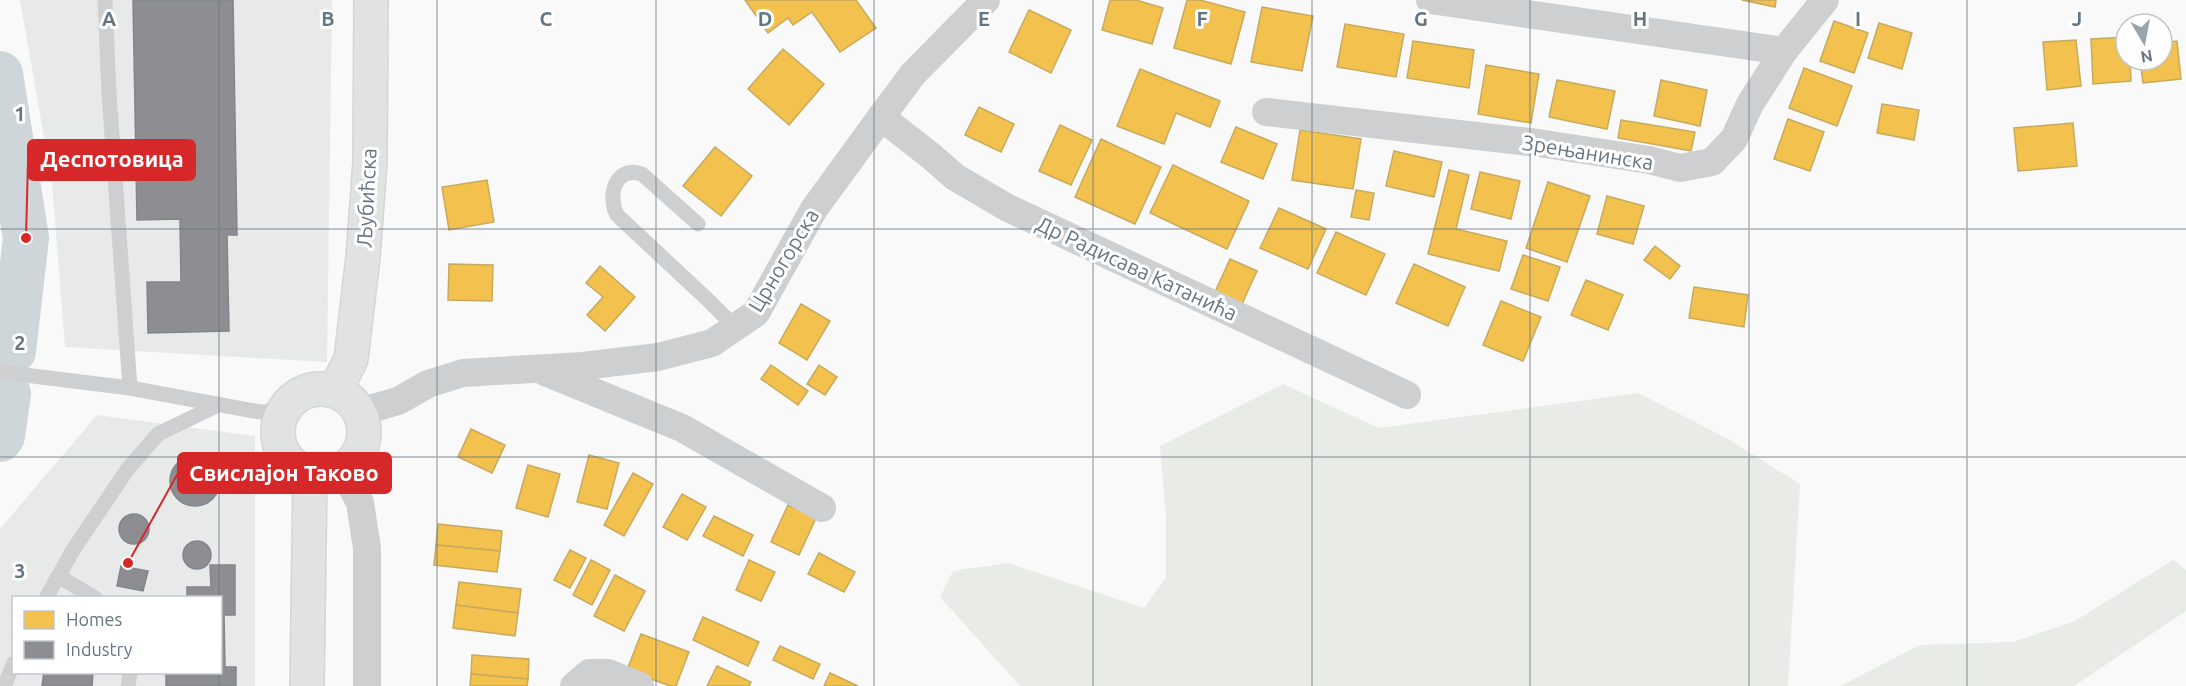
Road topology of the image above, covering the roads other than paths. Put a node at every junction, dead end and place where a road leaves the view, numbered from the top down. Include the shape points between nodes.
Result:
1 (105, 0) edge
2 (371, 0) edge
3 (986, 0) edge
4 (1430, 0) edge
5 (1825, 0) edge
6 (1784, 51) junction
7 (1266, 112) dead end
8 (881, 117) junction
9 (698, 224) dead end
10 (735, 327) junction
11 (541, 370) junction
12 (0, 372) edge
13 (130, 388) junction
14 (335, 391) junction
15 (1407, 395) dead end
16 (218, 405) junction
17 (283, 411) junction
18 (359, 412) junction
19 (343, 469) junction
20 (310, 474) junction
21 (822, 508) dead end
22 (58, 576) junction
23 (47, 596) edge
24 (93, 596) edge
25 (12, 668) edge
26 (610, 680) edge
27 (4, 686) edge
28 (307, 686) edge
29 (367, 686) edge
30 (574, 686) edge
31 (640, 686) edge

1 - 13 lane
2 - 14 street, Љубићска via 370,162 363,258 351,359
3 - 8 street, Црногорска via 913,74
4 - 6 street
5 - 6 street, Зрењанинска
6 - 7 street, Зрењанинска via 1750,104 1734,139 1712,162 1680,168 1538,143
8 - 10 street, Црногорска via 814,209 756,313
8 - 15 street, Др Радисава Катанића via 955,177 1006,207
9 - 10 lane via 642,174 624,175 614,187 612,206 617,215
10 - 11 street, Црногорска via 712,343 658,357
11 - 18 street, Црногорска via 463,374 428,384 398,401
11 - 21 street via 682,428
12 - 13 lane
13 - 16 lane
14 - 17 street via 311,390 300,394
14 - 18 street
16 - 17 lane
16 - 22 lane via 158,434 127,470
17 - 20 street via 278,436 281,449 293,464
18 - 19 street via 363,444 359,454
19 - 20 street via 333,474
19 - 29 street via 360,503 366,538
20 - 28 street
22 - 23 lane
22 - 24 lane
25 - 27 lane
26 - 30 street via 589,673
26 - 31 street

